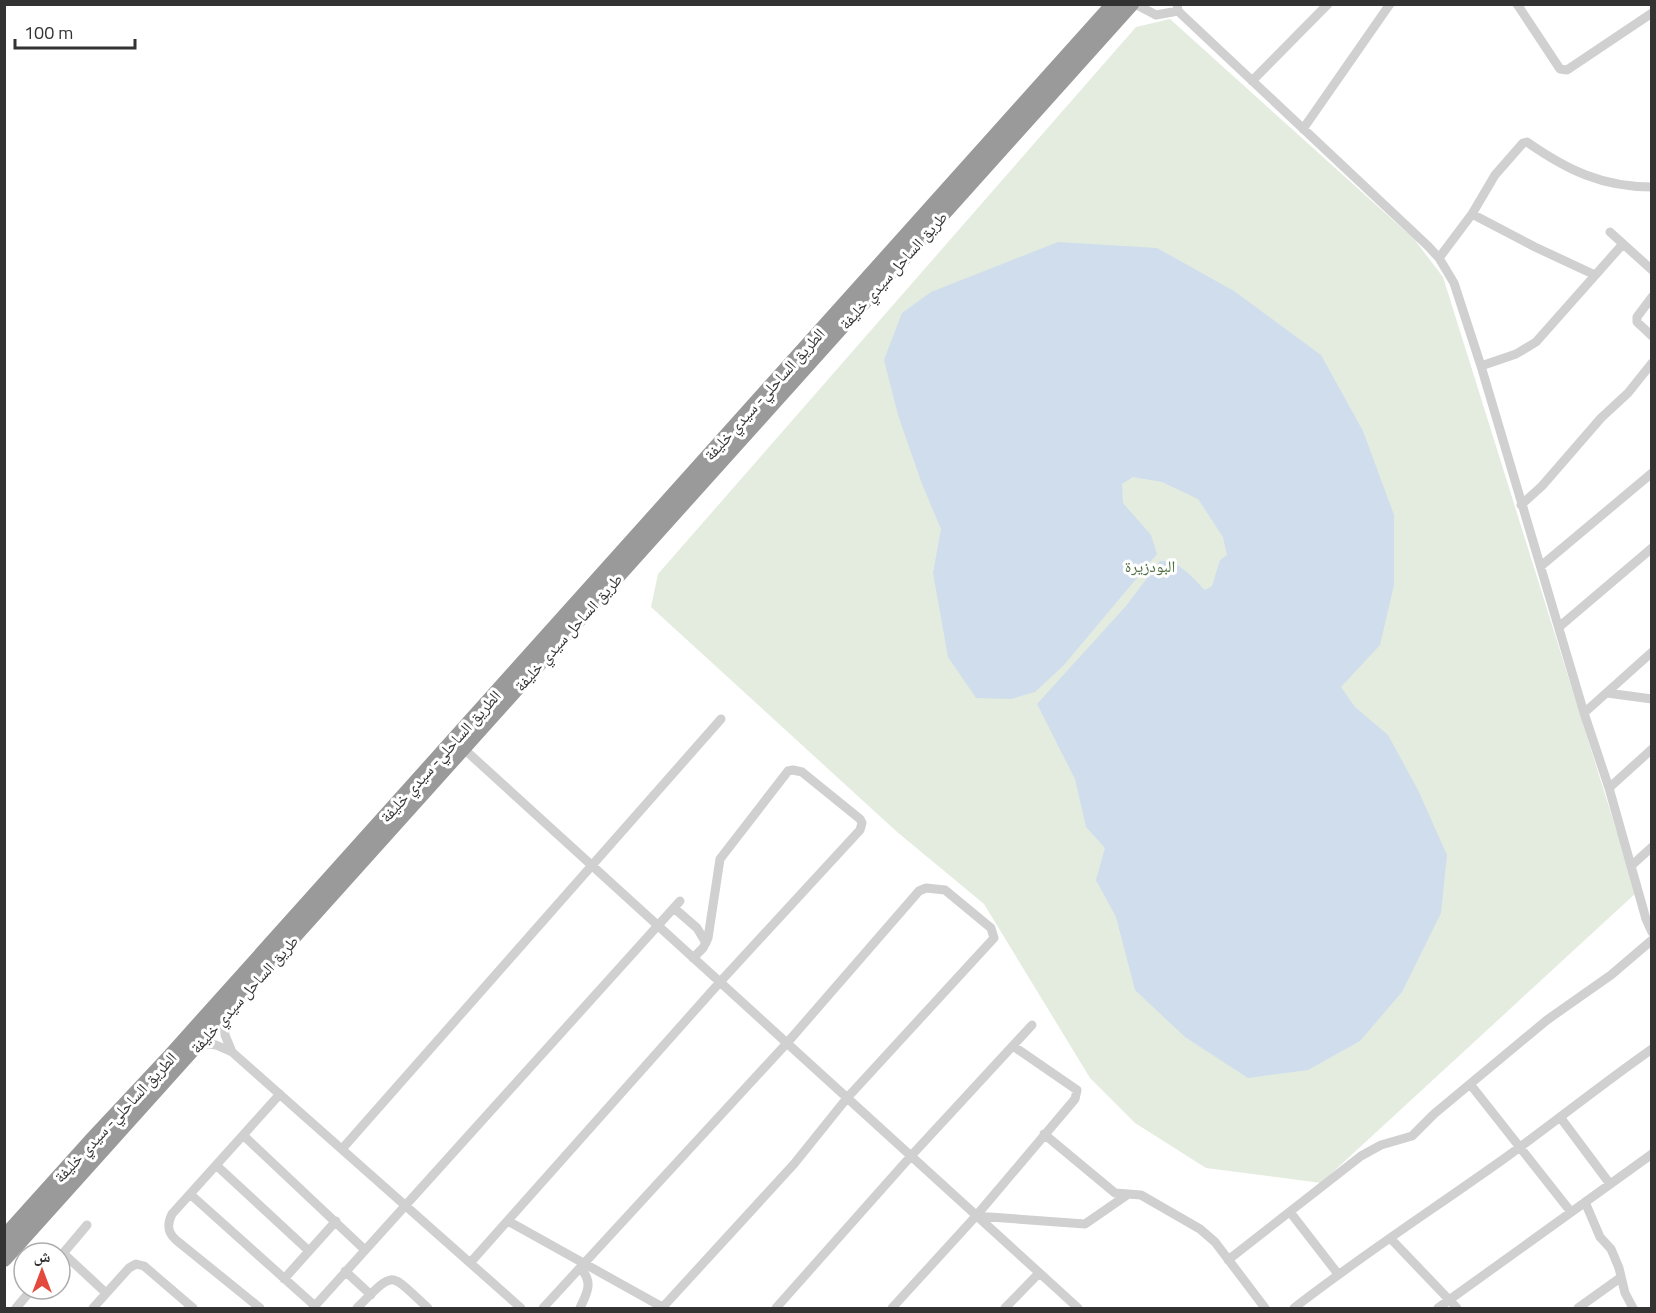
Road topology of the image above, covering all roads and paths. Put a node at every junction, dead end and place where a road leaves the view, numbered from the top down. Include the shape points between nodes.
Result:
1 (1114, 4) edge
2 (1133, 4) edge
3 (1328, 4) edge
4 (1390, 4) edge
5 (1517, 4) edge
6 (1178, 8) edge
7 (1652, 13) edge
8 (1252, 81) junction
9 (1303, 129) junction
10 (1652, 187) edge
11 (1472, 214) junction
12 (1610, 232) dead end
13 (1622, 245) junction
14 (1439, 258) junction
15 (1652, 270) edge
16 (1595, 275) junction
17 (1652, 297) edge
18 (1652, 336) edge
19 (1652, 363) edge
20 (1481, 366) junction
21 (1652, 473) edge
22 (1521, 505) junction
23 (1652, 548) edge
24 (1541, 566) junction
25 (1559, 627) junction
26 (1652, 652) edge
27 (523, 673) junction
28 (1606, 693) junction
29 (1652, 699) edge
30 (1584, 712) junction
31 (721, 719) dead end
32 (464, 748) junction
33 (1652, 749) edge
34 (1609, 788) junction
35 (1652, 847) edge
36 (592, 866) junction
37 (1631, 866) junction
38 (659, 926) junction
39 (1652, 932) edge
40 (1652, 940) edge
41 (706, 943) junction
42 (693, 958) junction
43 (720, 982) junction
44 (224, 1016) junction
45 (1032, 1025) dead end
46 (200, 1043) junction
47 (787, 1043) junction
48 (1013, 1046) junction
49 (1652, 1049) edge
50 (232, 1052) junction
51 (1470, 1084) junction
52 (280, 1094) junction
53 (847, 1098) junction
54 (1560, 1117) junction
55 (1044, 1134) junction
56 (243, 1135) junction
57 (1521, 1146) junction
58 (342, 1149) junction
59 (1652, 1154) edge
60 (911, 1156) junction
61 (216, 1165) junction
62 (1610, 1184) junction
63 (190, 1194) junction
64 (1127, 1195) junction
65 (1585, 1202) junction
66 (406, 1207) junction
67 (1290, 1212) junction
68 (1572, 1212) junction
69 (976, 1216) junction
70 (336, 1221) junction
71 (508, 1221) junction
72 (87, 1225) dead end
73 (4, 1238) edge
74 (1391, 1239) junction
75 (72, 1243) edge
76 (365, 1250) junction
77 (309, 1251) junction
78 (4, 1259) edge
79 (1228, 1260) junction
80 (470, 1263) junction
81 (72, 1264) edge
82 (583, 1266) junction
83 (345, 1272) junction
84 (1039, 1274) junction
85 (1338, 1274) junction
86 (1620, 1278) junction
87 (284, 1280) junction
88 (106, 1293) junction
89 (511, 1300) junction
90 (1449, 1301) junction
91 (364, 1302) edge
92 (314, 1307) edge
93 (93, 1308) edge
94 (193, 1308) edge
95 (260, 1308) edge
96 (373, 1308) edge
97 (428, 1308) edge
98 (504, 1308) edge
99 (521, 1308) edge
100 (543, 1308) edge
101 (580, 1308) edge
102 (663, 1308) edge
103 (776, 1308) edge
104 (892, 1308) edge
105 (1005, 1308) edge
106 (1078, 1308) edge
107 (1265, 1308) edge
108 (1294, 1308) edge
109 (1438, 1308) edge
110 (1457, 1308) edge
111 (1578, 1308) edge
112 (1633, 1308) edge

1 - 27 highway, الطريق الساحلي- سيدي خليفة
2 - 6 street via 1156,15
2 - 27 highway, طريق الساحل سيدي خليفة
3 - 8 street
4 - 9 street
5 - 7 street via 1563,70
6 - 8 street
8 - 9 street
9 - 14 street
10 - 11 street via 1592,179 1523,142 1495,175
11 - 14 street
11 - 16 street
12 - 13 street
13 - 15 street
13 - 16 street
14 - 20 street via 1454,283
16 - 20 street via 1536,342
17 - 18 street via 1636,317
19 - 22 street
20 - 22 street
21 - 24 street
22 - 24 street
23 - 25 street
24 - 25 street
25 - 30 street
26 - 28 street
27 - 32 highway, طريق الساحل سيدي خليفة
27 - 73 highway, الطريق الساحلي- سيدي خليفة
28 - 29 street
28 - 30 street
30 - 34 street
31 - 36 street
32 - 36 street
32 - 44 highway, طريق الساحل سيدي خليفة
33 - 34 street
34 - 37 street
35 - 37 street
36 - 38 street
36 - 58 street
37 - 39 street
38 - 41 street via 677,904
38 - 42 street
38 - 66 street
40 - 51 street
41 - 42 street
41 - 43 street via 720,860 789,771 802,772 860,819 860,830
42 - 43 street
43 - 47 street
43 - 71 street
44 - 46 highway, طريق الساحل سيدي خليفة
44 - 50 street via 225,1035
45 - 48 street
46 - 50 street
46 - 78 highway, طريق الساحل سيدي خليفة
47 - 53 street
47 - 53 street via 919,891 945,890 991,928 994,938
47 - 82 street
48 - 55 street via 1077,1090 1075,1099
48 - 60 street
49 - 54 street
50 - 52 street
51 - 57 street
51 - 67 street via 1412,1137 1361,1155
52 - 56 street
52 - 58 street
53 - 60 street
53 - 102 street via 794,1164
54 - 57 street
54 - 62 street
55 - 64 street via 1115,1193
55 - 69 street
56 - 61 street
56 - 70 street
57 - 68 street
57 - 74 street
58 - 66 street
59 - 62 street
60 - 69 street
60 - 103 street
61 - 63 street
61 - 77 street
62 - 65 street
63 - 87 street
63 - 95 street via 172,1214 170,1235
64 - 69 street via 1085,1224
64 - 79 street via 1141,1195 1200,1229
65 - 68 street
65 - 86 street via 1600,1237 1611,1249
66 - 76 street
66 - 80 street
67 - 79 street
67 - 85 street
68 - 90 street
69 - 84 street
69 - 104 street
70 - 76 street
70 - 77 street
71 - 80 street
71 - 82 street
72 - 75 street
74 - 85 street
74 - 90 street
76 - 83 street
77 - 87 street
79 - 107 street
80 - 89 street
81 - 88 street
82 - 100 street
82 - 101 street via 590,1285
82 - 102 street
83 - 91 street
83 - 92 street
84 - 105 street
84 - 106 street
85 - 108 street
86 - 111 street
86 - 112 street
87 - 92 street
88 - 93 street
88 - 94 street via 136,1264
89 - 98 street
89 - 99 street
90 - 109 street
90 - 110 street
91 - 96 street
91 - 97 street via 386,1280 394,1279

